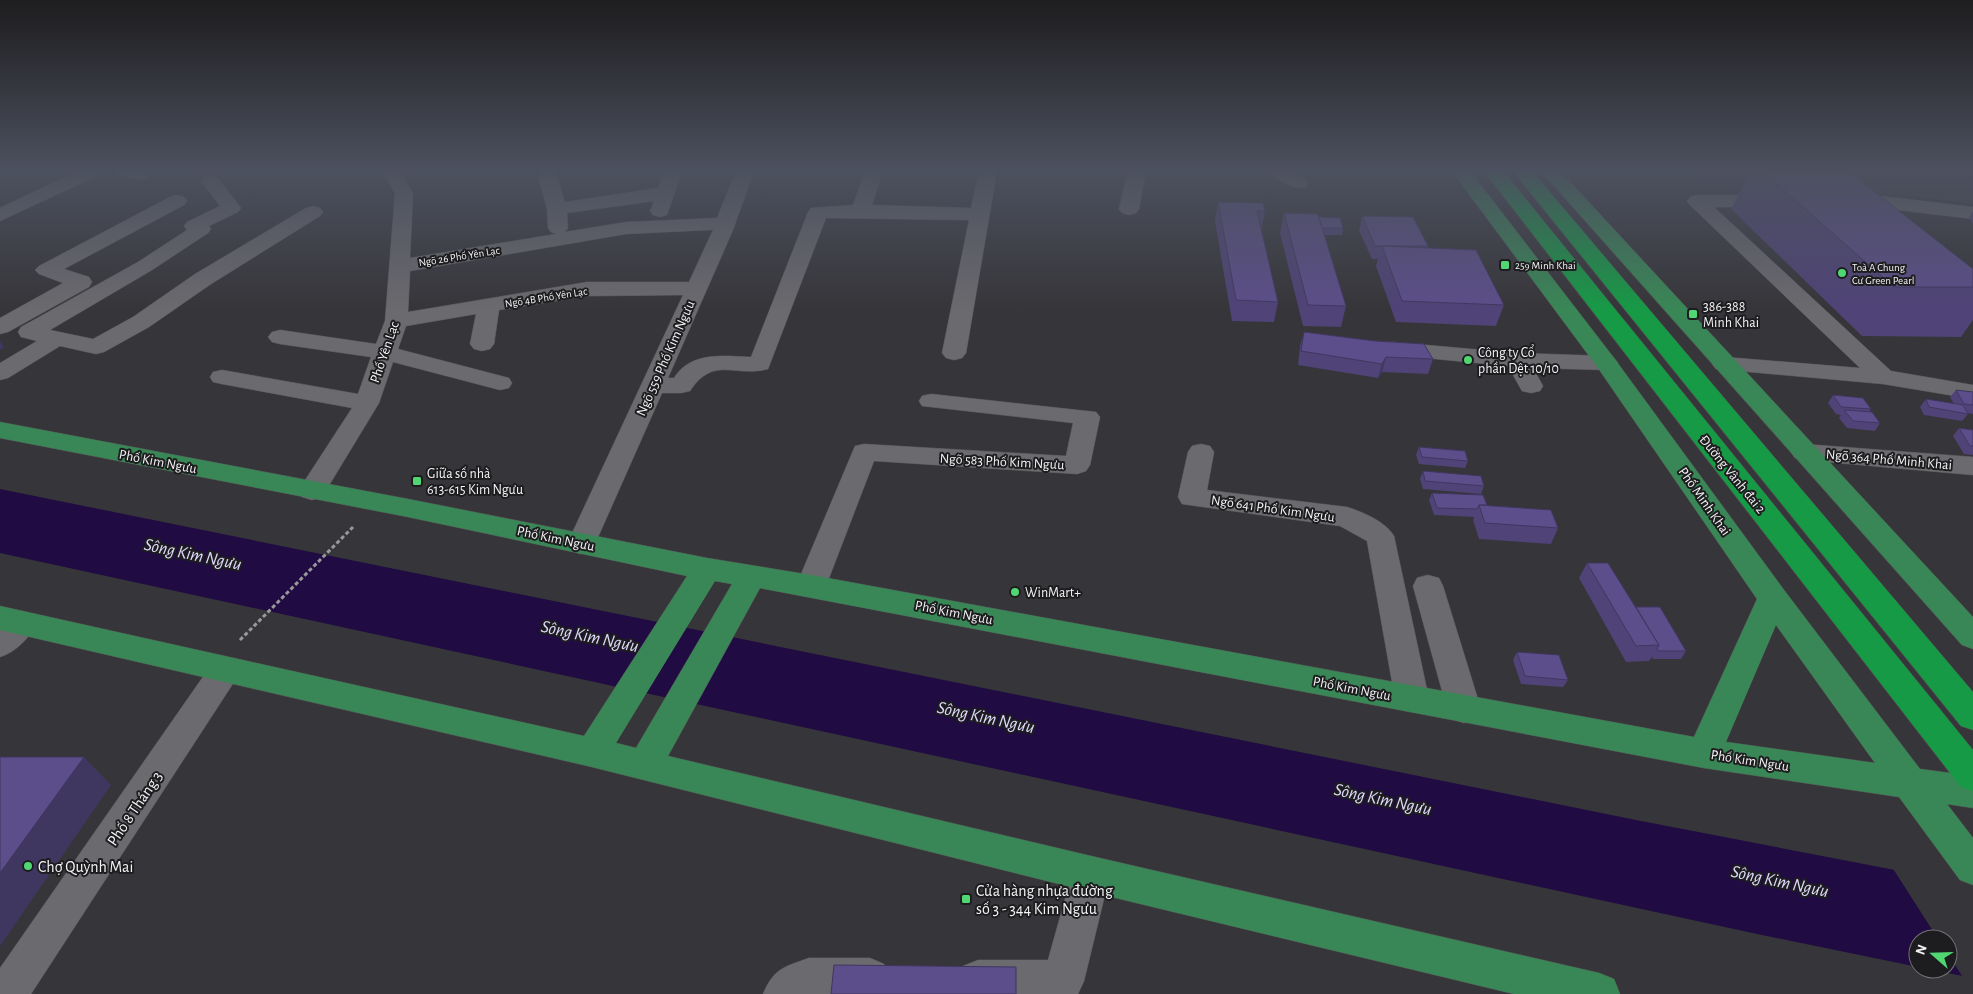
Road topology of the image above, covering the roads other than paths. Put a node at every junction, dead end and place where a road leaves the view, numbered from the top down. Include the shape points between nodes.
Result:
1 (146, 217) edge
2 (211, 217) edge
3 (304, 217) edge
4 (403, 217) edge
5 (557, 217) edge
6 (657, 217) edge
7 (727, 217) edge
8 (816, 217) edge
9 (979, 217) edge
10 (1497, 217) edge
11 (1530, 217) edge
12 (1560, 217) edge
13 (1592, 217) edge
14 (1715, 217) edge
15 (725, 224) junction
16 (654, 226) junction
17 (558, 240) junction
18 (400, 266) junction
19 (697, 288) junction
20 (489, 306) junction
21 (396, 322) junction
22 (0, 327) edge
23 (57, 338) junction
24 (280, 338) dead end
25 (482, 344) dead end
26 (1374, 347) edge
27 (384, 352) junction
28 (954, 353) dead end
29 (1517, 360) junction
30 (1606, 363) junction
31 (1724, 364) junction
32 (0, 373) edge
33 (222, 377) dead end
34 (1883, 378) junction
35 (500, 383) dead end
36 (653, 385) junction
37 (1531, 386) dead end
38 (1973, 392) edge
39 (931, 401) dead end
40 (367, 403) junction
41 (0, 430) edge
42 (1201, 452) dead end
43 (1804, 452) junction
44 (1973, 466) edge
45 (312, 491) junction
46 (581, 544) junction
47 (707, 569) junction
48 (752, 576) junction
49 (811, 586) junction
50 (1428, 586) dead end
51 (1774, 598) junction
52 (7, 629) edge
53 (1970, 632) edge
54 (232, 655) junction
55 (1412, 699) junction
56 (1464, 709) junction
57 (1973, 716) edge
58 (592, 752) junction
59 (1704, 753) junction
60 (644, 766) junction
61 (1973, 776) edge
62 (1910, 784) junction
63 (1973, 792) edge
64 (1973, 868) edge
65 (1091, 874) junction
66 (845, 986) edge
67 (1591, 993) edge
68 (7, 994) edge
69 (784, 994) edge

1 - 22 street via 46,270 81,282
2 - 23 street via 194,226 201,229 145,266 29,332
3 - 23 street via 96,348
4 - 18 street, Phố Yên Lạc
5 - 17 street
6 - 16 street
7 - 15 street, Ngõ 559 Phố Kim Ngưu
8 - 36 street via 760,364 708,363 688,375 682,386
9 - 28 street
10 - 30 main road, Phố Minh Khai
11 - 61 highway, Đường Vành đai 2
12 - 57 highway
13 - 31 main road
14 - 34 street
15 - 16 street, Ngõ 26 Phố Yên Lạc
15 - 19 street, Ngõ 559 Phố Kim Ngưu
16 - 17 street, Ngõ 26 Phố Yên Lạc
17 - 18 street, Ngõ 26 Phố Yên Lạc
18 - 21 street, Phố Yên Lạc
19 - 20 street, Ngõ 4B Phố Yên Lạc via 587,290
19 - 36 street, Ngõ 559 Phố Kim Ngưu
20 - 21 street, Ngõ 4B Phố Yên Lạc
20 - 25 street
21 - 27 street, Phố Yên Lạc
23 - 32 street
24 - 27 street
26 - 29 street
27 - 35 street
27 - 40 street, Phố Yên Lạc
29 - 30 street
29 - 37 street
30 - 51 main road, Phố Minh Khai
31 - 34 street
31 - 43 main road
33 - 40 street
34 - 38 street
36 - 46 street, Ngõ 559 Phố Kim Ngưu
39 - 49 street, Ngõ 583 Phố Kim Ngưu via 1087,417 1077,465 864,452
40 - 45 street, Phố Yên Lạc
41 - 45 main road, Phố Kim Ngưu
42 - 55 street, Ngõ 641 Phố Kim Ngưu via 1192,497 1346,517 1380,536
43 - 44 street, Ngõ 364 Phố Minh Khai
43 - 53 main road
45 - 46 main road, Phố Kim Ngưu
46 - 47 main road, Phố Kim Ngưu
47 - 48 main road, Phố Kim Ngưu
47 - 58 main road
48 - 49 main road, Phố Kim Ngưu
48 - 60 main road
49 - 55 main road, Phố Kim Ngưu
50 - 56 street
51 - 59 main road
51 - 62 main road, Phố Minh Khai
52 - 54 main road
54 - 58 main road
54 - 68 street, Phố 8 Tháng 3
55 - 56 main road, Phố Kim Ngưu
56 - 59 main road, Phố Kim Ngưu
58 - 60 main road
59 - 62 main road, Phố Kim Ngưu
60 - 65 main road
62 - 63 main road, Phố Kim Ngưu
62 - 64 main road, Phố Minh Khai
65 - 66 street via 1063,981 924,979
65 - 67 main road
66 - 69 street via 809,978 794,984

